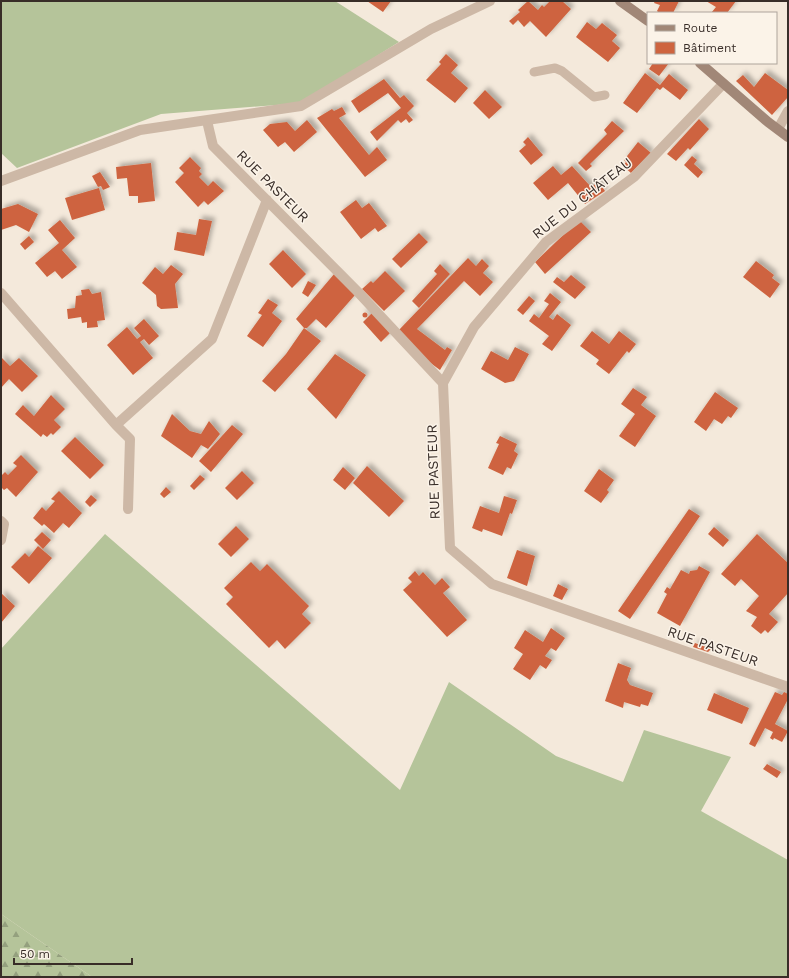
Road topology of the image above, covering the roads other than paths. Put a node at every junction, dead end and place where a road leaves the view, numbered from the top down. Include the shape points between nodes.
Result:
1 (490, 1) edge
2 (620, 1) edge
3 (647, 21) edge
4 (701, 64) edge
5 (534, 72) dead end
6 (723, 84) junction
7 (605, 95) dead end
8 (788, 111) edge
9 (207, 121) junction
10 (778, 129) junction
11 (788, 137) edge
12 (1, 181) edge
13 (267, 200) junction
14 (1, 294) edge
15 (443, 383) junction
16 (116, 424) junction
17 (128, 508) dead end
18 (1, 521) edge
19 (1, 540) edge
20 (788, 687) edge

1 - 9 street via 431,29 301,106
2 - 3 main road
4 - 6 main road
5 - 7 lane via 555,68 594,97
6 - 10 main road
6 - 15 street, RUE DU CHÂTEAU via 634,177 546,242 474,327
8 - 10 street
9 - 12 street via 140,130
9 - 13 street, RUE PASTEUR via 213,146
10 - 11 main road
13 - 15 street, RUE PASTEUR
13 - 16 street via 212,339
14 - 16 street
15 - 20 street, RUE PASTEUR via 450,548 492,584
16 - 17 street via 130,439
18 - 19 street via 4,524

